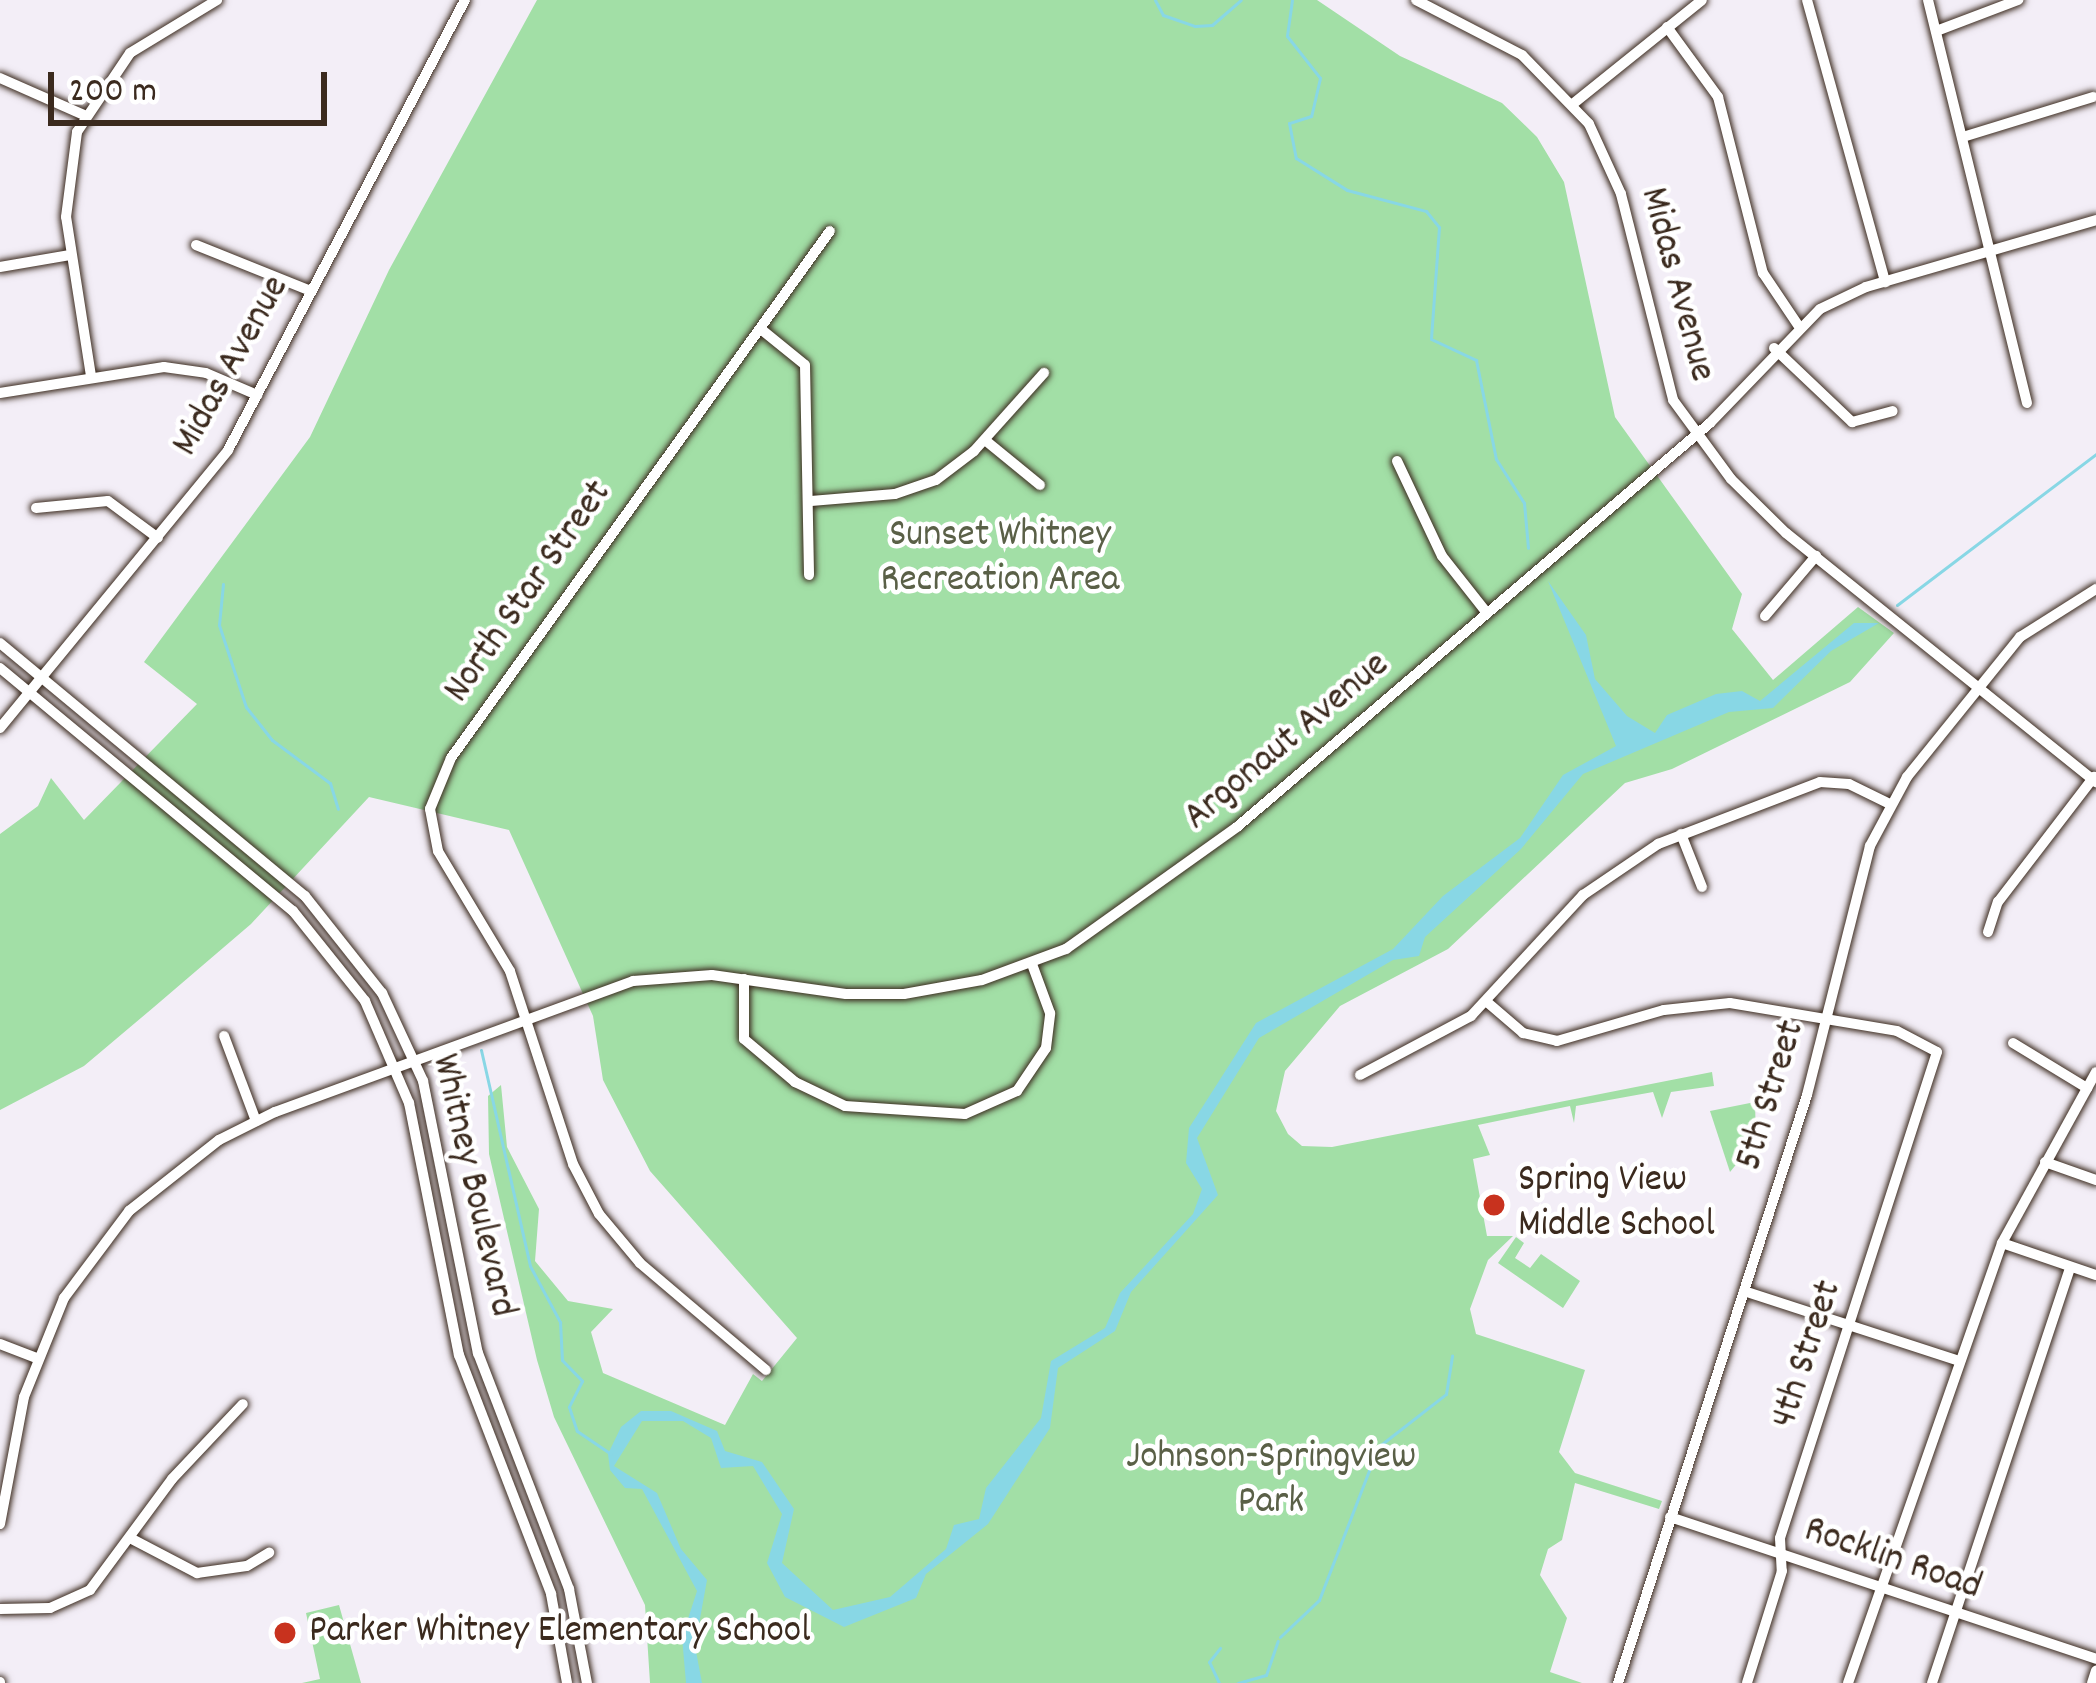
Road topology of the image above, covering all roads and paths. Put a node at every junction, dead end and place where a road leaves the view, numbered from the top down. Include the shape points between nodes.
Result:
1 (217, 0) edge
2 (465, 0) edge
3 (1416, 0) edge
4 (1702, 0) edge
5 (1807, 0) edge
6 (1928, 0) edge
7 (2018, 0) edge
8 (1667, 27) junction
9 (1939, 30) junction
10 (0, 78) edge
11 (2093, 98) dead end
12 (1574, 103) junction
13 (84, 115) junction
14 (1966, 136) junction
15 (2096, 220) edge
16 (830, 231) dead end
17 (196, 244) dead end
18 (1994, 250) junction
19 (70, 255) junction
20 (0, 267) edge
21 (1886, 281) junction
22 (311, 291) junction
23 (1798, 325) junction
24 (762, 330) junction
25 (1774, 348) junction
26 (1044, 373) dead end
27 (91, 376) junction
28 (0, 393) edge
29 (256, 395) junction
30 (2027, 403) dead end
31 (1893, 411) dead end
32 (1696, 435) junction
33 (985, 440) junction
34 (1397, 461) dead end
35 (1040, 485) dead end
36 (812, 501) junction
37 (36, 508) dead end
38 (158, 538) junction
39 (1816, 556) junction
40 (809, 575) dead end
41 (2096, 589) edge
42 (1487, 613) junction
43 (1765, 616) dead end
44 (0, 643) edge
45 (0, 668) edge
46 (42, 677) junction
47 (1980, 686) junction
48 (29, 692) junction
49 (0, 728) edge
50 (2095, 778) edge
51 (1890, 805) junction
52 (1681, 834) junction
53 (1702, 887) dead end
54 (1988, 932) dead end
55 (1032, 964) junction
56 (744, 979) junction
57 (1487, 1002) junction
58 (529, 1017) junction
59 (1828, 1017) junction
60 (224, 1036) dead end
61 (2013, 1043) dead end
62 (415, 1060) junction
63 (397, 1066) junction
64 (2096, 1072) edge
65 (1360, 1075) dead end
66 (2087, 1088) junction
67 (256, 1121) junction
68 (2045, 1162) junction
69 (2096, 1180) edge
70 (2002, 1244) junction
71 (2070, 1267) junction
72 (2096, 1275) edge
73 (1744, 1291) junction
74 (1850, 1325) junction
75 (0, 1344) edge
76 (36, 1358) junction
77 (1957, 1360) junction
78 (766, 1370) dead end
79 (243, 1404) dead end
80 (1670, 1517) junction
81 (0, 1524) edge
82 (130, 1538) junction
83 (269, 1553) dead end
84 (1782, 1555) junction
85 (1880, 1588) junction
86 (0, 1609) edge
87 (1955, 1614) junction
88 (2096, 1659) edge
89 (2096, 1670) edge
90 (567, 1683) edge
91 (587, 1683) edge
92 (1618, 1683) edge
93 (1747, 1683) edge
94 (1848, 1683) edge
95 (1932, 1683) edge
96 (2092, 1683) edge

1 - 13 street via 146,39
2 - 22 street, Midas Avenue
3 - 12 street, Midas Avenue via 1510,46
4 - 8 street
5 - 21 street
6 - 9 street
7 - 9 street
8 - 12 street
8 - 23 street via 1718,97 1763,273
9 - 14 street
10 - 13 street
11 - 14 street
12 - 32 street, Midas Avenue via 1616,179 1670,390
13 - 19 street via 68,170
14 - 18 street
15 - 18 street, Argonaut Avenue
16 - 24 street, North Star Street
17 - 22 street
18 - 21 street, Argonaut Avenue
18 - 30 street
19 - 20 street
19 - 27 street
21 - 23 street, Argonaut Avenue
22 - 29 street, Midas Avenue
23 - 25 street, Argonaut Avenue
24 - 36 street via 805,365
24 - 58 street, North Star Street via 641,486 432,797 438,851 498,946
25 - 31 street via 1852,422
25 - 32 street, Argonaut Avenue
26 - 33 street
27 - 28 street
27 - 29 street via 184,368
29 - 38 street, Midas Avenue via 220,462
32 - 39 street, Midas Avenue via 1744,494
32 - 42 street, Argonaut Avenue
33 - 35 street
33 - 36 street via 916,488
34 - 42 street via 1442,556
36 - 40 street
37 - 38 street via 108,501
38 - 46 street, Midas Avenue
39 - 43 street
39 - 47 street, Midas Avenue
41 - 47 street, 5th Street via 2030,627
42 - 55 street, Argonaut Avenue via 1191,864 1093,935
44 - 46 street, Whitney Boulevard
45 - 48 street, Whitney Boulevard
46 - 48 street, Midas Avenue
46 - 62 street, Whitney Boulevard via 320,912 368,969
47 - 50 street, Midas Avenue
47 - 51 street, 5th Street
48 - 49 street, Midas Avenue
48 - 63 street, Whitney Boulevard via 308,926 365,1001
50 - 54 street via 1998,902
51 - 52 street via 1849,784 1820,782
51 - 59 street, 5th Street via 1853,891
52 - 53 street
52 - 57 street via 1598,882
55 - 56 street, Argonaut Avenue via 904,994
55 - 56 street via 1050,1013 1046,1048 1017,1090 965,1114 845,1106 795,1082 744,1039
56 - 58 street, Argonaut Avenue via 633,981
57 - 59 street via 1523,1033 1557,1041 1697,1004
57 - 65 street via 1431,1043
58 - 62 street, Argonaut Avenue
58 - 78 street, North Star Street via 563,1136 599,1214 640,1263
59 - 73 street, 5th Street
59 - 74 street, 4th Street via 1935,1047
60 - 67 street
61 - 66 street
62 - 63 street, Argonaut Avenue
62 - 91 street, Whitney Boulevard via 478,1353 569,1589
63 - 67 street, Argonaut Avenue
63 - 90 street, Whitney Boulevard via 459,1355 551,1594
64 - 66 street
66 - 68 street
67 - 76 street, Argonaut Avenue via 184,1163 119,1222 74,1281
68 - 69 street
68 - 70 street
70 - 71 street
70 - 77 street
71 - 72 street
71 - 87 street
73 - 74 street
73 - 80 street, 5th Street
74 - 77 street
74 - 84 street, 4th Street via 1780,1538
75 - 76 street
76 - 81 street, Argonaut Avenue
77 - 85 street
79 - 82 street
80 - 84 street, Rocklin Road
80 - 92 street, 5th Street
82 - 83 street via 196,1573 247,1566
82 - 86 street via 80,1597 50,1608
84 - 85 street, Rocklin Road
84 - 93 street, 4th Street
85 - 87 street, Rocklin Road
85 - 94 street
87 - 88 street, Rocklin Road
87 - 95 street
89 - 96 street

